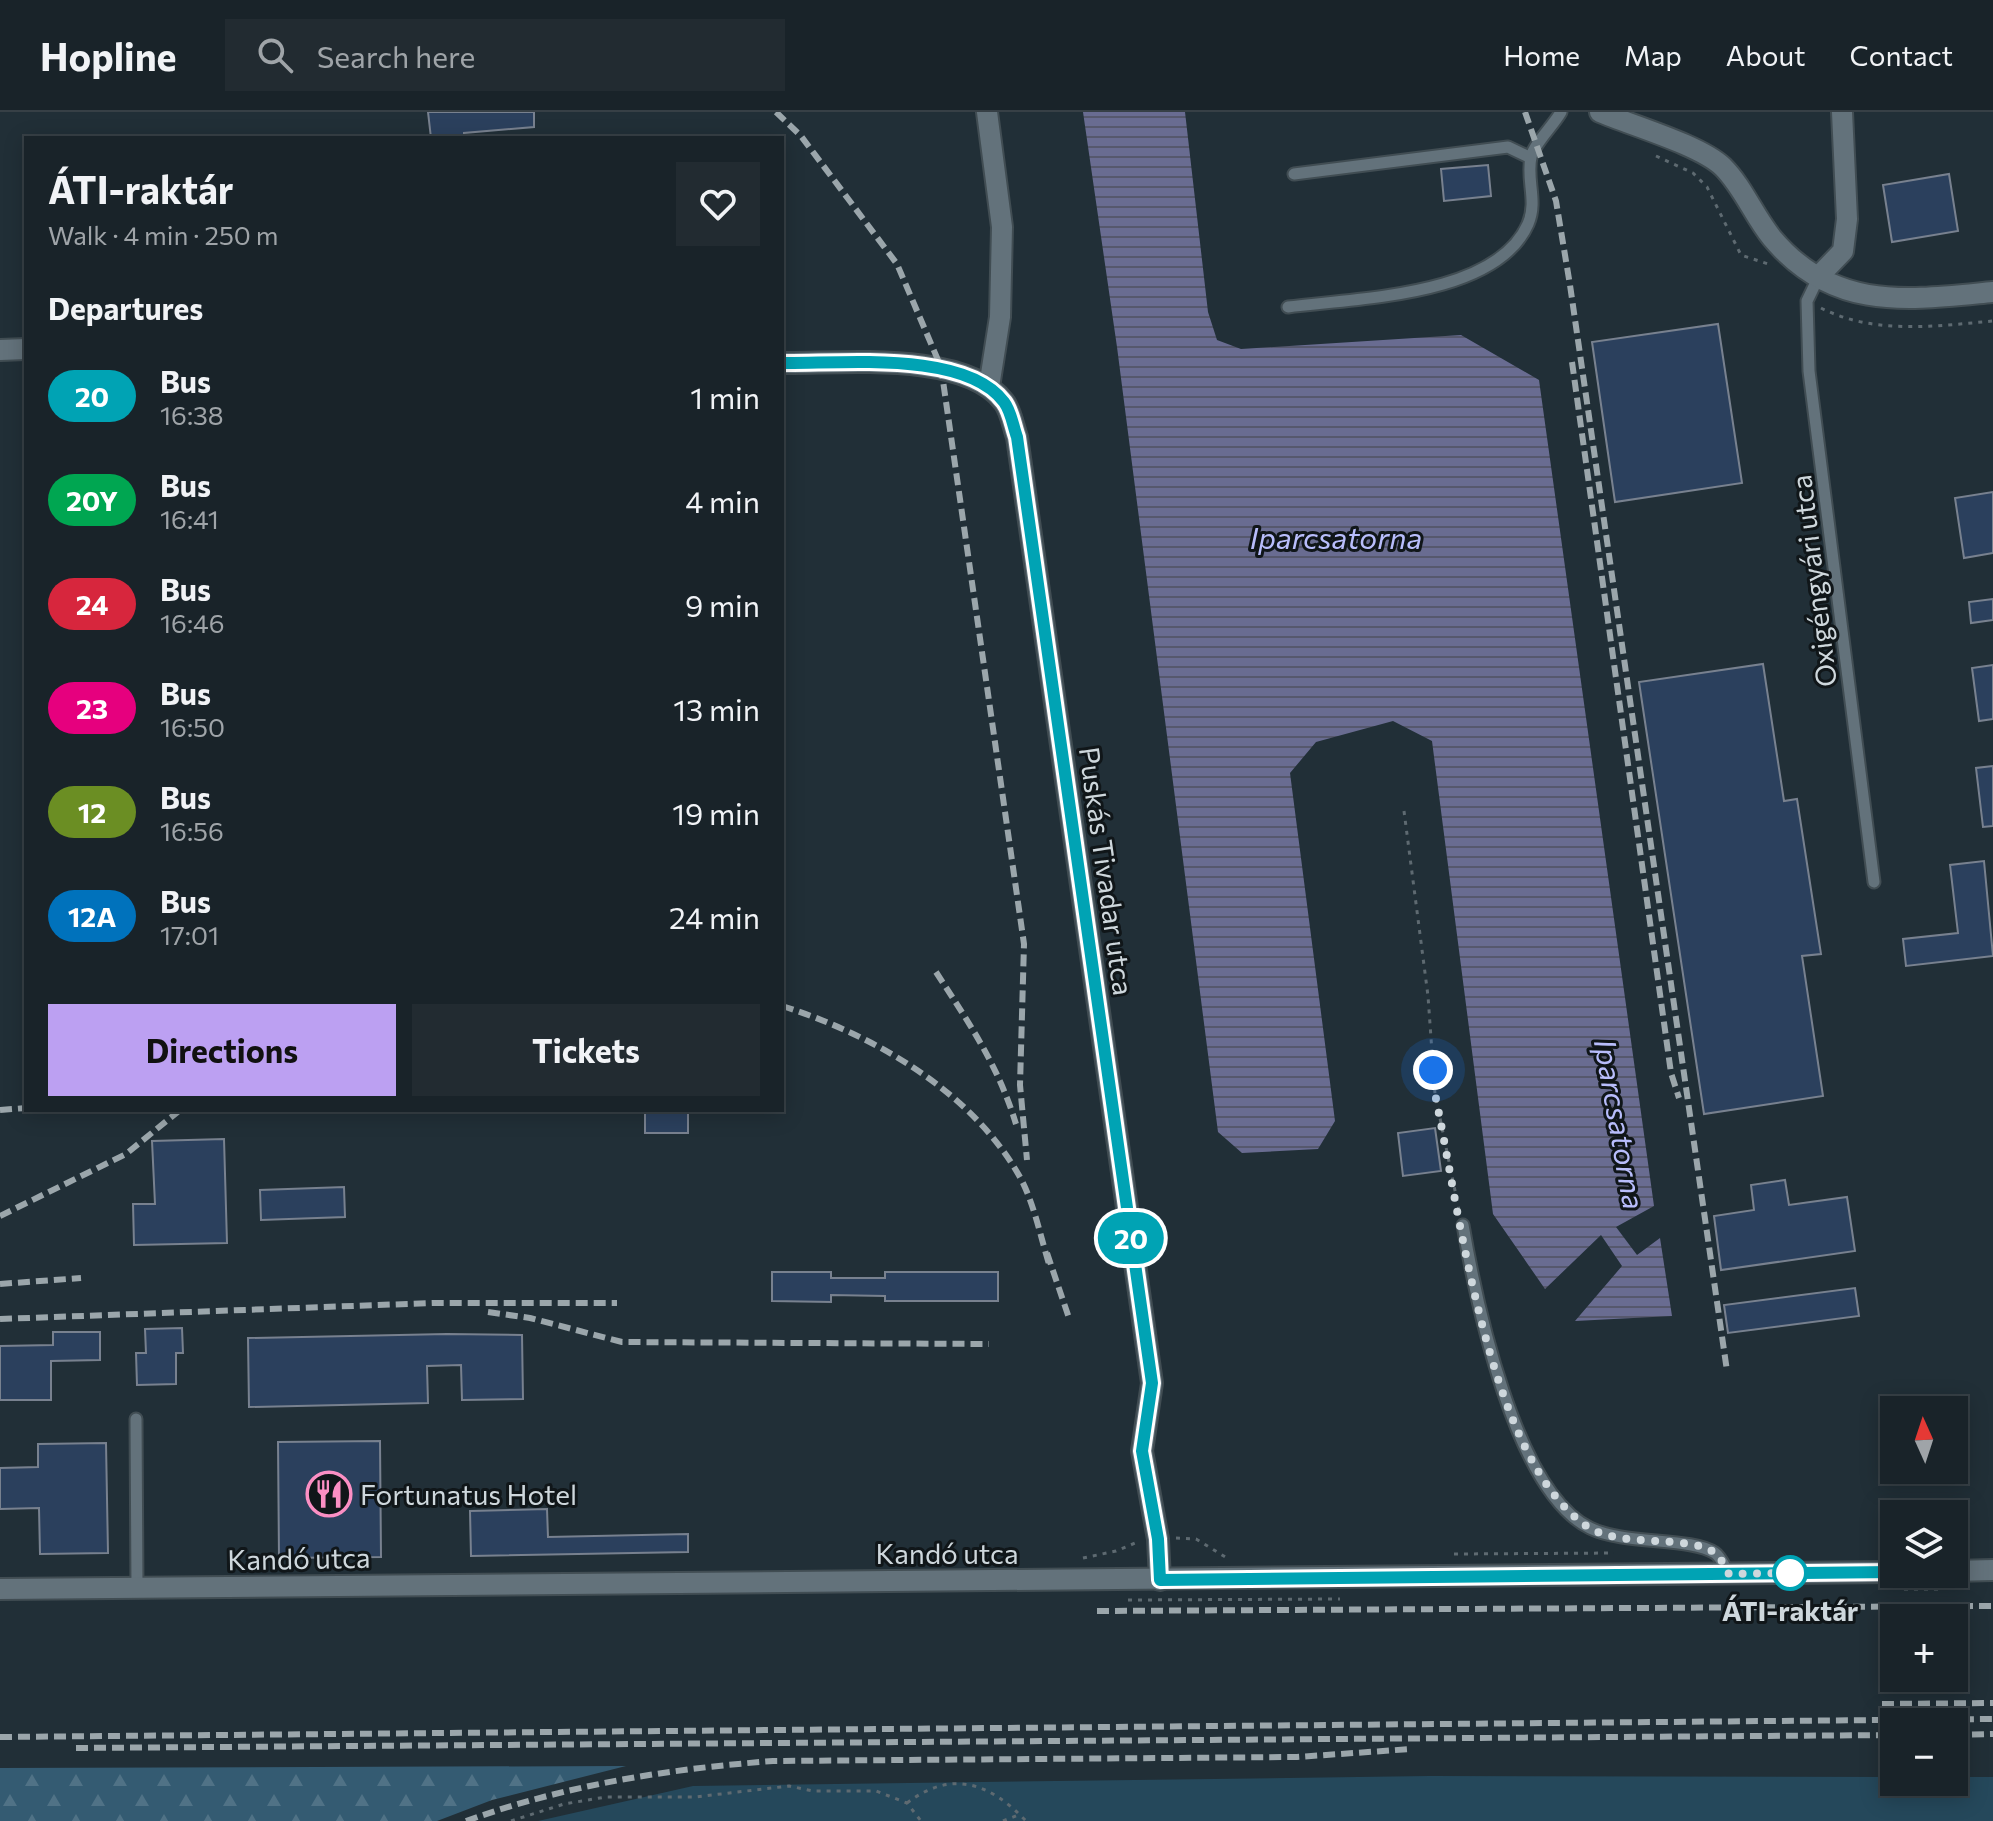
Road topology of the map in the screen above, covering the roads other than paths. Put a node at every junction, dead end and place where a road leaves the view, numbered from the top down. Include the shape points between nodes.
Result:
1 (987, 112) edge
2 (1561, 112) edge
3 (1600, 112) edge
4 (1842, 112) edge
5 (1531, 158) junction
6 (1294, 174) dead end
7 (1819, 276) junction
8 (1993, 292) edge
9 (1288, 307) dead end
10 (24, 349) edge
11 (0, 350) edge
12 (784, 363) edge
13 (989, 387) junction
14 (1874, 882) dead end
15 (1463, 1225) road end
16 (136, 1419) dead end
17 (1993, 1570) edge
18 (1968, 1571) edge
19 (1880, 1572) edge
20 (1729, 1574) junction
21 (1160, 1580) junction
22 (137, 1588) junction
23 (0, 1589) edge

1 - 13 street via 1002,227 1000,317
2 - 5 lane
3 - 7 street via 1703,153 1724,168 1773,239
4 - 7 street via 1847,219 1843,251
5 - 6 lane via 1508,147
5 - 9 lane via 1534,207 1527,227 1493,261 1460,280 1426,289
7 - 8 street via 1855,294 1900,300
7 - 14 lane, Oxigéngyári utca via 1807,301 1809,371
10 - 11 street
12 - 13 street via 941,367
13 - 21 street, Puskás Tivadar utca via 1006,404 1017,437 1152,1383 1142,1451
15 - 20 lane via 1490,1361 1519,1431 1567,1512 1590,1528 1634,1541 1698,1547 1716,1554
16 - 22 lane
17 - 18 street
19 - 20 street, Kandó utca
20 - 21 street, Kandó utca
21 - 22 street, Kandó utca
22 - 23 street, Kandó utca

